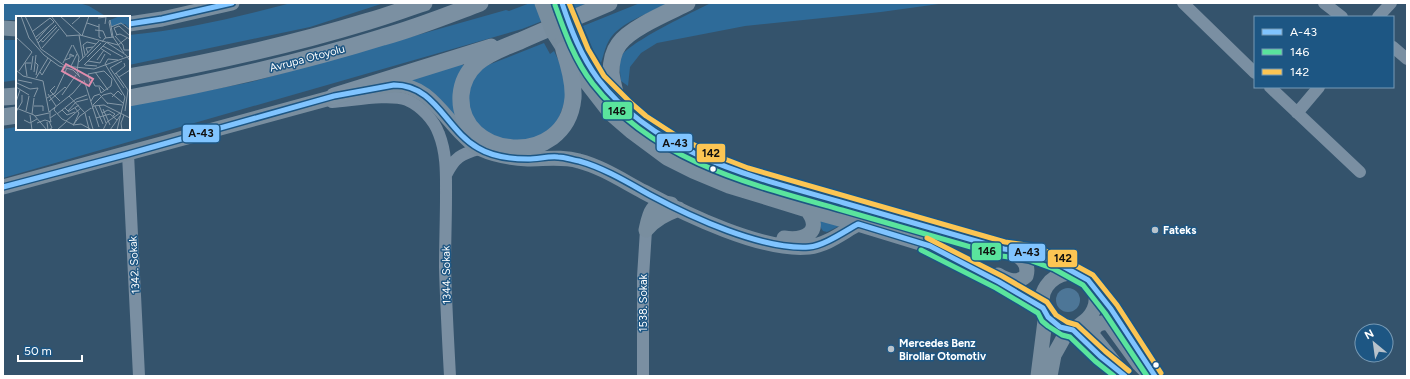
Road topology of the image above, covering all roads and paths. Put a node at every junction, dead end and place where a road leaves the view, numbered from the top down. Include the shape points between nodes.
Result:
1 (232, 3) edge
2 (424, 3) edge
3 (480, 3) edge
4 (542, 3) edge
5 (562, 3) edge
6 (609, 3) edge
7 (687, 3) edge
8 (1183, 3) edge
9 (1324, 3) edge
10 (1391, 3) edge
11 (1341, 16) edge
12 (1379, 16) edge
13 (130, 24) edge
14 (3, 28) edge
15 (16, 29) edge
16 (545, 33) junction
17 (1394, 48) edge
18 (564, 50) junction
19 (1407, 59) edge
20 (1254, 72) edge
21 (130, 77) edge
22 (1271, 88) edge
23 (1318, 88) edge
24 (16, 96) edge
25 (334, 96) junction
26 (3, 98) edge
27 (130, 98) edge
28 (617, 101) junction
29 (308, 104) junction
30 (1297, 113) junction
31 (16, 115) edge
32 (3, 117) edge
33 (480, 149) junction
34 (128, 154) junction
35 (1360, 172) dead end
36 (446, 175) junction
37 (3, 187) edge
38 (664, 203) junction
39 (679, 209) junction
40 (811, 217) junction
41 (858, 224) junction
42 (646, 230) junction
43 (827, 241) junction
44 (930, 246) junction
45 (1004, 249) junction
46 (1079, 275) junction
47 (1092, 285) junction
48 (1044, 311) junction
49 (1071, 330) junction
50 (1124, 374) edge
51 (139, 376) edge
52 (450, 376) edge
53 (643, 376) edge
54 (1038, 376) edge
55 (1050, 376) edge
56 (1151, 376) edge
57 (1155, 376) edge

1 - 13 main road
2 - 21 highway, Avrupa Otoyolu via 276,47
3 - 27 highway, Avrupa Otoyolu via 385,37 330,53
4 - 16 main road, bridge
5 - 28 main road, bridge via 570,28 590,68
6 - 16 highway
7 - 28 highway via 638,28 618,44 611,74
8 - 20 street
9 - 11 street
10 - 12 street
14 - 15 main road
16 - 18 main road
16 - 18 highway via 486,56 465,79 462,89 462,111 467,121 482,137 501,147 524,148 538,145 557,134 568,116 573,98 572,77
16 - 25 highway
17 - 19 street
18 - 40 main road via 610,113 667,158 729,186
22 - 30 street
23 - 30 street
24 - 26 highway
25 - 29 main road
25 - 33 main road via 394,84 413,88 432,101 461,134
28 - 45 main road via 667,138 702,158 732,170
29 - 34 main road
29 - 36 street, 1344. Sokak via 388,97 406,100 417,106 434,123 444,152
30 - 35 street
31 - 32 highway
33 - 36 street via 458,157
33 - 38 main road via 502,157 558,157 578,160 598,167
34 - 37 main road
34 - 51 street, 1342. Sokak
36 - 52 street, 1344. Sokak via 445,268
38 - 39 main road
38 - 40 main road via 683,206 758,233 791,239 809,234 812,230
38 - 42 main road via 650,211
39 - 42 main road via 658,219
39 - 43 main road via 739,234 776,245 810,247
40 - 41 main road
40 - 43 main road via 821,236
41 - 43 main road
41 - 44 main road
42 - 53 street, 1538. Sokak via 643,277
44 - 45 main road via 966,258 1010,281 1022,280 1027,273 1025,262
44 - 48 main road via 999,282
45 - 46 main road via 1031,253
46 - 47 main road
46 - 48 main road via 1063,274 1049,282 1043,295
47 - 49 main road via 1096,294 1095,309 1089,318
47 - 57 main road
48 - 49 main road via 1052,321
48 - 54 main road
49 - 50 main road
49 - 55 main road via 1054,355
50 - 56 main road via 1093,336 1094,328 1101,322 1110,324

